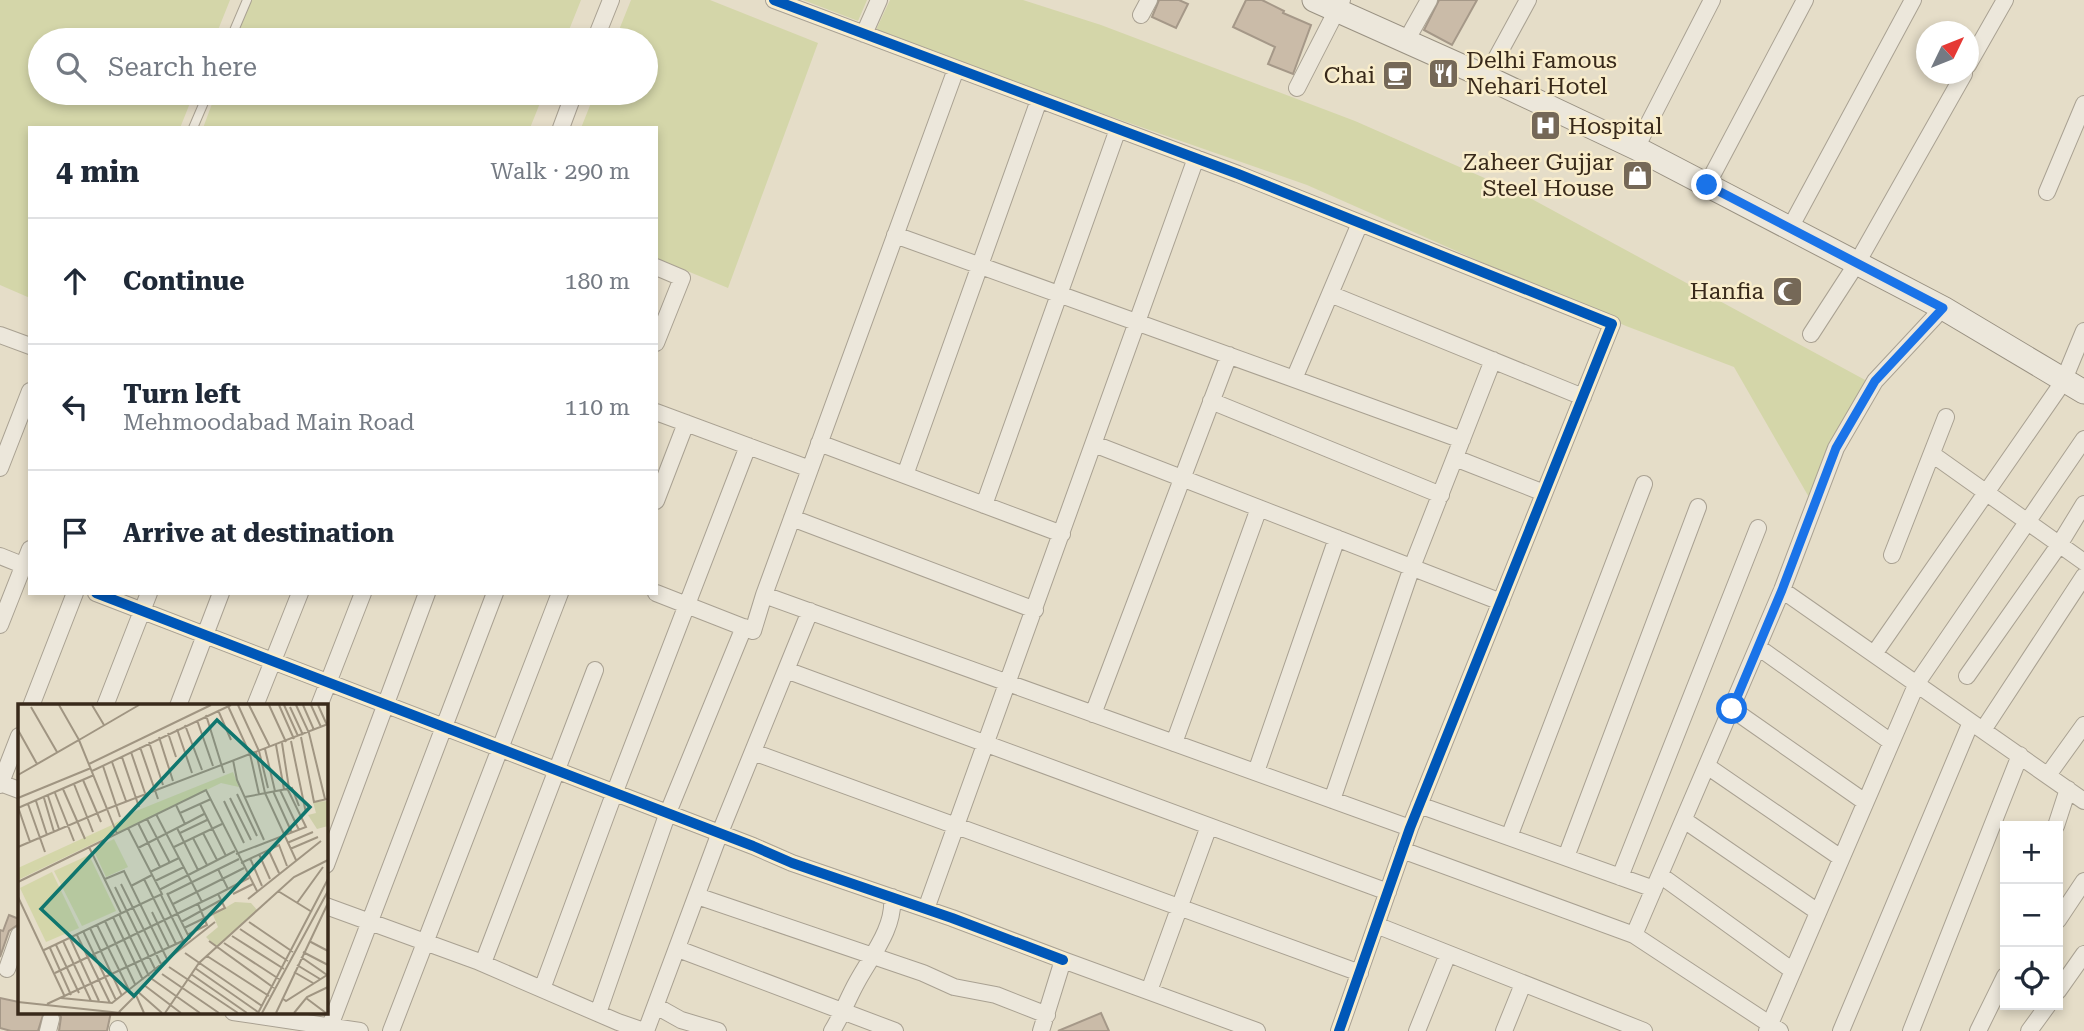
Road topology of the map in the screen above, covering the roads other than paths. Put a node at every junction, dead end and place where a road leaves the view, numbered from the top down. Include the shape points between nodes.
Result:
1 (247, 0) edge
2 (611, 0) edge
3 (774, 0) edge
4 (879, 0) edge
5 (1149, 0) edge
6 (1314, 0) edge
7 (1429, 0) edge
8 (1528, 0) edge
9 (1712, 0) edge
10 (1805, 0) edge
11 (1913, 0) edge
12 (2005, 0) edge
13 (1340, 5) edge
14 (1141, 15) dead end
15 (235, 28) edge
16 (600, 28) edge
17 (864, 34) junction
18 (1406, 41) junction
19 (1979, 47) edge
20 (956, 69) junction
21 (1486, 77) junction
22 (1958, 84) edge
23 (1297, 88) dead end
24 (1040, 100) junction
25 (2084, 104) edge
26 (203, 105) edge
27 (570, 105) edge
28 (194, 126) edge
29 (562, 126) edge
30 (1118, 129) junction
31 (1636, 148) junction
32 (1196, 158) junction
33 (1707, 185) junction
34 (2047, 192) dead end
35 (1360, 223) junction
36 (1790, 228) junction
37 (895, 235) junction
38 (1857, 263) junction
39 (980, 266) junction
40 (658, 269) edge
41 (1059, 293) junction
42 (1330, 293) junction
43 (1943, 308) junction
44 (1138, 322) junction
45 (2084, 331) edge
46 (1811, 334) dead end
47 (0, 335) edge
48 (658, 339) edge
49 (28, 345) edge
50 (1229, 355) junction
51 (1493, 360) junction
52 (1294, 379) junction
53 (2063, 382) junction
54 (2084, 392) edge
55 (28, 396) edge
56 (1583, 397) junction
57 (1211, 401) junction
58 (658, 413) edge
59 (1946, 417) dead end
60 (686, 424) junction
61 (2084, 439) edge
62 (1462, 440) junction
63 (819, 443) junction
64 (1094, 444) junction
65 (748, 446) junction
66 (1932, 454) junction
67 (1455, 458) junction
68 (0, 468) edge
69 (810, 469) junction
70 (905, 475) junction
71 (1182, 478) junction
72 (1644, 484) dead end
73 (1986, 493) junction
74 (1544, 494) junction
75 (1441, 495) junction
76 (658, 496) edge
77 (2084, 503) edge
78 (984, 505) junction
79 (1259, 508) junction
80 (1698, 508) dead end
81 (792, 518) junction
82 (2026, 522) junction
83 (1758, 528) dead end
84 (1062, 534) junction
85 (1337, 538) junction
86 (2059, 545) junction
87 (1892, 555) dead end
88 (0, 556) edge
89 (2084, 562) edge
90 (27, 566) edge
91 (1412, 568) junction
92 (2084, 576) edge
93 (1782, 590) junction
94 (658, 594) edge
95 (74, 595) edge
96 (101, 595) edge
97 (148, 595) edge
98 (220, 595) edge
99 (299, 595) edge
100 (362, 595) edge
101 (426, 595) edge
102 (494, 595) edge
103 (559, 595) edge
104 (764, 595) junction
105 (1501, 602) junction
106 (686, 605) junction
107 (1035, 610) junction
108 (142, 611) junction
109 (810, 611) junction
110 (0, 625) edge
111 (744, 627) junction
112 (205, 635) junction
113 (1758, 647) junction
114 (1874, 654) junction
115 (272, 662) junction
116 (595, 670) dead end
117 (786, 670) junction
118 (1967, 676) dead end
119 (328, 683) junction
120 (1009, 683) junction
121 (1917, 683) junction
122 (31, 704) edge
123 (106, 704) edge
124 (178, 704) edge
125 (255, 704) edge
126 (319, 704) edge
127 (385, 706) junction
128 (1732, 709) junction
129 (1093, 714) junction
130 (2084, 725) edge
131 (1977, 726) junction
132 (444, 728) junction
133 (18, 739) edge
134 (1891, 742) junction
135 (1174, 743) junction
136 (987, 744) junction
137 (499, 750) junction
138 (753, 752) junction
139 (2020, 755) junction
140 (1707, 766) junction
141 (556, 772) junction
142 (1256, 772) junction
143 (2048, 775) junction
144 (0, 784) edge
145 (18, 790) edge
146 (614, 794) junction
147 (2079, 794) edge
148 (1332, 800) junction
149 (1865, 802) junction
150 (1419, 805) junction
151 (667, 815) junction
152 (1684, 820) junction
153 (2060, 821) edge
154 (957, 826) junction
155 (1209, 826) junction
156 (1410, 828) junction
157 (719, 835) junction
158 (1509, 837) junction
159 (1402, 850) junction
160 (1566, 857) junction
161 (1841, 858) junction
162 (327, 862) edge
163 (1620, 877) junction
164 (2084, 881) edge
165 (1657, 882) junction
166 (1388, 892) junction
167 (697, 897) junction
168 (892, 897) junction
169 (327, 905) edge
170 (1180, 907) junction
171 (926, 909) junction
172 (1818, 912) junction
173 (2063, 912) edge
174 (370, 922) junction
175 (1376, 925) junction
176 (1634, 935) junction
177 (18, 938) edge
178 (425, 942) junction
179 (678, 948) junction
180 (1448, 954) junction
181 (2084, 954) edge
182 (874, 958) junction
183 (1063, 960) junction
184 (482, 963) junction
185 (9, 969) edge
186 (1793, 971) junction
187 (1360, 973) junction
188 (1523, 984) junction
189 (2063, 984) edge
190 (2000, 986) edge
191 (542, 989) junction
192 (1149, 991) junction
193 (656, 1006) junction
194 (2044, 1010) edge
195 (844, 1012) junction
196 (598, 1013) junction
197 (269, 1014) edge
198 (1048, 1015) junction
199 (1603, 1015) junction
200 (330, 1026) junction
201 (1772, 1029) edge
202 (360, 1031) edge
203 (391, 1031) edge
204 (645, 1031) edge
205 (718, 1031) edge
206 (832, 1031) edge
207 (895, 1031) edge
208 (1041, 1031) edge
209 (1258, 1031) edge
210 (1339, 1031) edge
211 (1417, 1031) edge
212 (1504, 1031) edge
213 (1597, 1031) edge
214 (1644, 1031) edge
215 (1841, 1031) edge
216 (1911, 1031) edge
217 (1978, 1031) edge
218 (2029, 1031) edge

1 - 15 lane
2 - 16 street
3 - 17 street
4 - 17 street
5 - 14 street
6 - 13 main road
7 - 18 street
8 - 21 street
9 - 31 street
10 - 33 street
11 - 36 street
12 - 19 street
13 - 18 main road
13 - 23 street
17 - 20 street
18 - 21 main road
20 - 24 street
20 - 37 street
21 - 31 main road
22 - 38 street
24 - 30 street
24 - 39 street
25 - 34 street
26 - 28 lane
27 - 29 street
30 - 32 street
30 - 41 street
31 - 33 main road
32 - 35 street
32 - 44 street
33 - 36 main road
35 - 42 street
35 - 56 street via 1612,324
36 - 38 main road
37 - 39 street
37 - 63 street
38 - 43 main road
38 - 46 street
39 - 41 street
39 - 70 street
40 - 48 street via 682,278
41 - 44 street
41 - 78 street
42 - 51 street
42 - 52 street
43 - 53 main road
43 - 93 street via 1875,381 1836,448
44 - 50 street
44 - 64 street
45 - 53 street
47 - 49 street
50 - 52 street
50 - 57 street
51 - 56 street
51 - 62 street
52 - 62 street
53 - 54 main road
53 - 73 street
55 - 68 street
56 - 74 street
57 - 71 street
57 - 75 street
58 - 60 street
59 - 66 street
60 - 65 street
60 - 76 street
61 - 82 street
62 - 67 street
63 - 69 street
63 - 70 street
64 - 71 street
64 - 84 street
65 - 69 street
65 - 106 street
66 - 73 street
66 - 87 street
67 - 74 street
67 - 75 street
69 - 81 street
70 - 78 street
71 - 79 street
71 - 129 street
72 - 158 street
73 - 82 street
73 - 114 street
74 - 105 street
75 - 91 street
77 - 86 street
78 - 84 street
79 - 85 street
79 - 135 street
80 - 160 street
81 - 104 street
81 - 107 street
82 - 86 street
82 - 121 street
83 - 163 street
84 - 107 street
85 - 91 street
85 - 142 street
86 - 89 street
86 - 118 street
88 - 90 street
90 - 110 street
91 - 105 street
91 - 148 street
92 - 131 street
93 - 113 street
93 - 114 street
94 - 106 street
95 - 122 street
96 - 108 street
97 - 108 street
98 - 112 street
99 - 115 street
100 - 119 street
101 - 127 street
102 - 132 street
103 - 137 street
104 - 109 street
104 - 111 street via 753,631
105 - 150 street
106 - 111 street
106 - 146 street
107 - 120 street
108 - 112 street
108 - 123 street
109 - 117 street
109 - 120 street
111 - 151 street
112 - 115 street
112 - 124 street
113 - 128 street
113 - 134 street
114 - 121 street
115 - 119 street
115 - 125 street
116 - 141 street
117 - 136 street
117 - 138 street
119 - 126 street
119 - 127 street
120 - 129 street
120 - 136 street
121 - 131 street
121 - 134 street
127 - 132 street
127 - 162 street
128 - 140 street
128 - 149 street
129 - 135 street
130 - 143 street
131 - 139 street
131 - 215 street
132 - 137 street
132 - 174 street
133 - 144 street
134 - 149 street
135 - 142 street
136 - 154 street
136 - 155 street
137 - 141 street
137 - 178 street
138 - 154 street
138 - 157 street
139 - 143 street
139 - 216 street
140 - 152 street
140 - 161 street
141 - 146 street
141 - 184 street
142 - 148 street
143 - 147 street
144 - 145 street
146 - 151 street
146 - 191 street
147 - 153 street
148 - 156 street
149 - 161 street
150 - 156 street
150 - 158 street
151 - 157 street
151 - 196 street
152 - 165 street
152 - 172 street
154 - 170 street
154 - 171 street
155 - 166 street
155 - 170 street
156 - 159 street
157 - 167 street
157 - 168 street
158 - 160 street
159 - 166 street
159 - 176 street
160 - 163 street
161 - 172 street
163 - 165 street
164 - 173 street
165 - 176 street
165 - 186 street
166 - 175 street
167 - 179 street
167 - 182 street
168 - 171 street
168 - 182 street via 893,910
169 - 174 street
170 - 187 street
170 - 192 street
171 - 183 street
172 - 186 street
174 - 178 street
174 - 200 street
175 - 180 street
175 - 187 street
176 - 201 street
177 - 185 street
178 - 184 street
178 - 203 street
179 - 193 street
179 - 195 street
180 - 188 street
180 - 211 street
181 - 189 street
182 - 195 street
182 - 198 street
183 - 192 street
183 - 198 street
184 - 191 street
186 - 201 street
187 - 210 street
188 - 199 street
188 - 212 street
190 - 217 street
191 - 196 street
192 - 209 street
193 - 204 street
193 - 205 street via 681,1020
194 - 218 street
195 - 206 street
195 - 207 street
196 - 204 street
197 - 200 street
198 - 208 street
199 - 213 street
199 - 214 street
200 - 202 street

